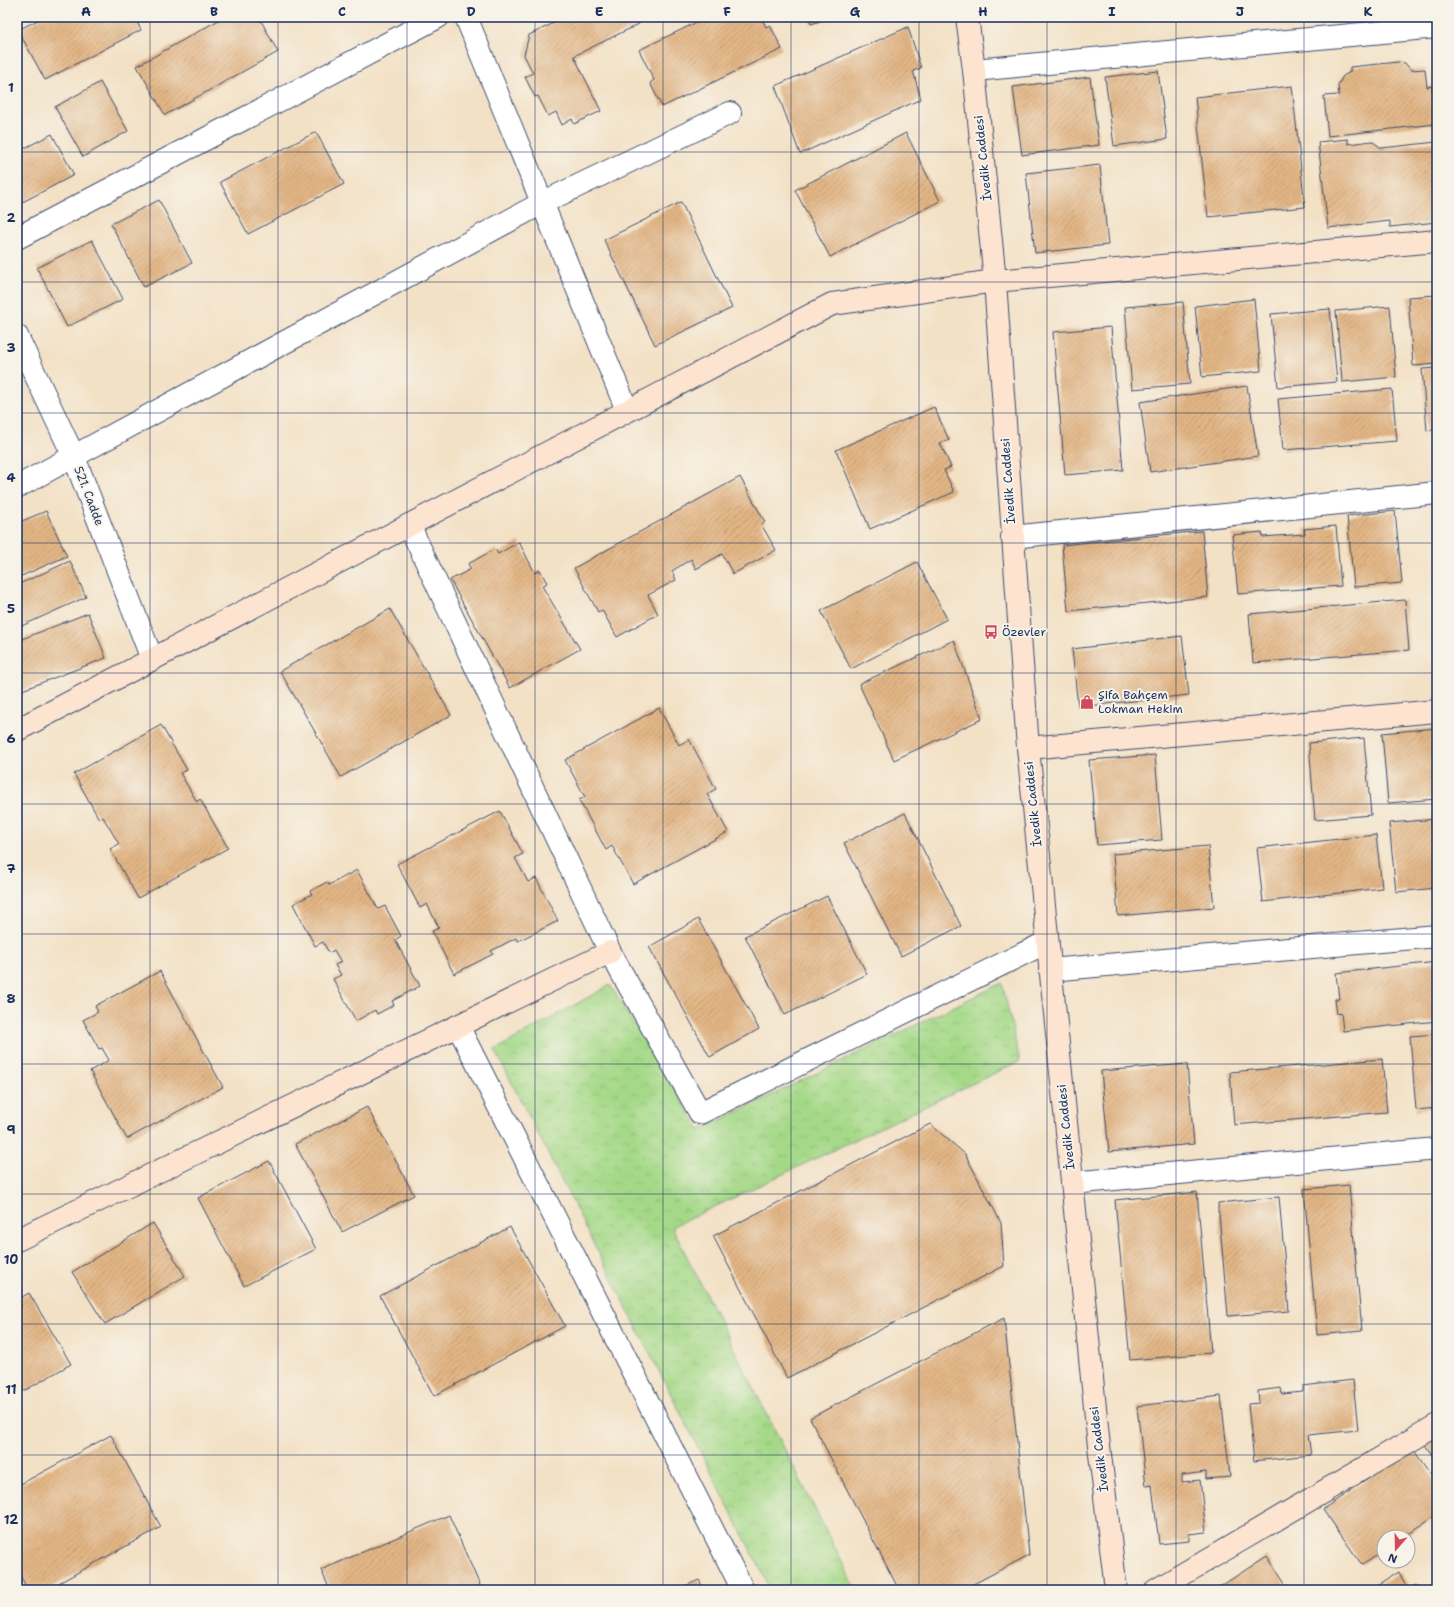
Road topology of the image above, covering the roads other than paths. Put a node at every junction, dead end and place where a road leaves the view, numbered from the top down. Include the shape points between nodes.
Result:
1 (438, 17) edge
2 (466, 17) edge
3 (966, 17) edge
4 (1437, 27) edge
5 (974, 70) junction
6 (730, 114) dead end
7 (542, 203) junction
8 (17, 238) edge
9 (1437, 241) edge
10 (995, 281) junction
11 (17, 336) edge
12 (627, 410) junction
13 (74, 457) junction
14 (17, 487) edge
15 (1437, 493) edge
16 (409, 525) junction
17 (1012, 537) junction
18 (152, 659) junction
19 (1437, 711) edge
20 (17, 730) edge
21 (1028, 748) junction
22 (1437, 936) edge
23 (1048, 942) junction
24 (610, 952) junction
25 (1050, 970) junction
26 (458, 1026) junction
27 (1437, 1149) edge
28 (1072, 1183) junction
29 (17, 1240) edge
30 (1437, 1425) edge
31 (743, 1590) edge
32 (1116, 1590) edge
33 (1156, 1590) edge

1 - 8 street
2 - 7 street
3 - 5 street, İvedik Caddesi
4 - 5 street
5 - 10 street, İvedik Caddesi
6 - 7 street
7 - 12 street
7 - 13 street
9 - 10 street
10 - 12 street via 832,304
10 - 17 street, İvedik Caddesi
11 - 13 street, 521. Cadde
12 - 16 street
13 - 14 street
13 - 18 street, 521. Cadde
15 - 17 street
16 - 18 street
16 - 24 street
17 - 21 street, İvedik Caddesi
18 - 20 street
19 - 21 street
21 - 23 street, İvedik Caddesi
22 - 25 street
23 - 24 street via 700,1113
23 - 25 street, İvedik Caddesi
24 - 26 street
25 - 28 street, İvedik Caddesi
26 - 29 street
26 - 31 street
27 - 28 street
28 - 32 street, İvedik Caddesi
30 - 33 street

